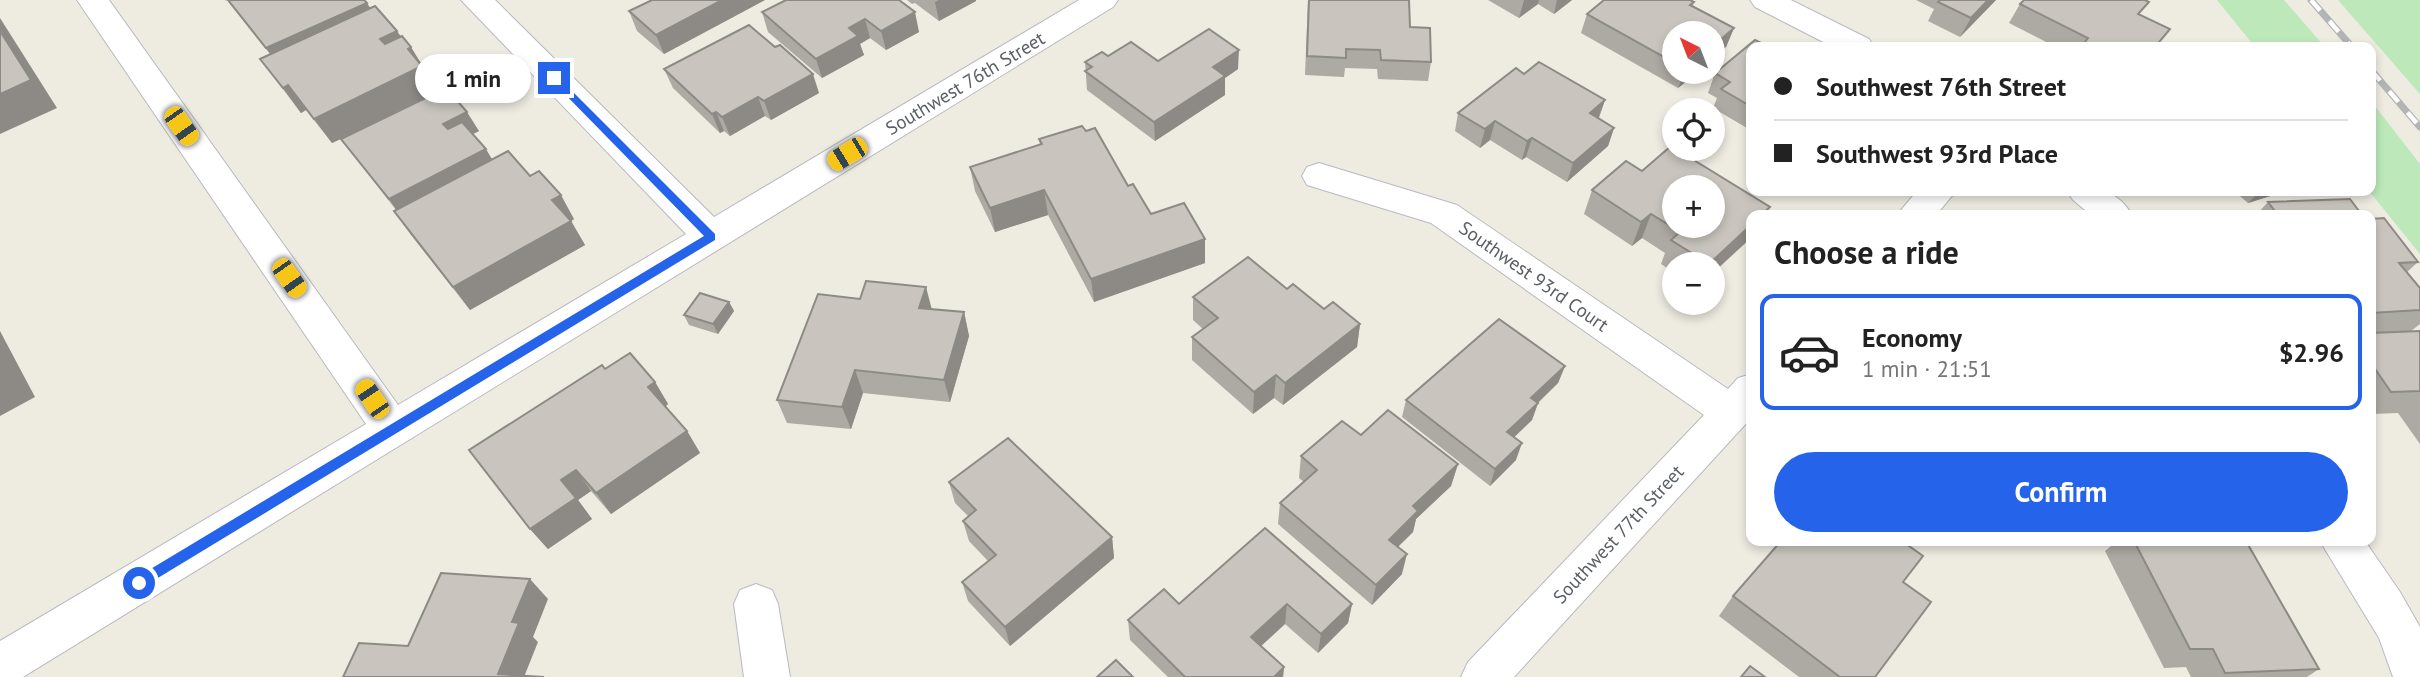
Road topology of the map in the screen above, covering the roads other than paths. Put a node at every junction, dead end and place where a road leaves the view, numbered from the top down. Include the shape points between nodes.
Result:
1 (93, 0) edge
2 (477, 0) edge
3 (1102, 0) edge
4 (1766, 0) edge
5 (1848, 42) edge
6 (1319, 176) dead end
7 (1933, 196) edge
8 (2091, 196) edge
9 (1920, 210) edge
10 (2108, 210) edge
11 (711, 237) junction
12 (1742, 401) edge
13 (393, 430) junction
14 (2344, 546) edge
15 (756, 604) dead end
16 (0, 666) edge
17 (767, 677) edge
18 (1484, 677) edge
19 (2416, 677) edge

1 - 13 street
2 - 11 street
3 - 11 street, Southwest 76th Street
4 - 5 street
6 - 12 street, Southwest 93rd Court via 1444,214
7 - 9 street
8 - 10 street
11 - 13 street, Southwest 76th Street
12 - 18 street, Southwest 77th Street
13 - 16 street, Southwest 76th Street
14 - 19 street via 2384,606
15 - 17 street

